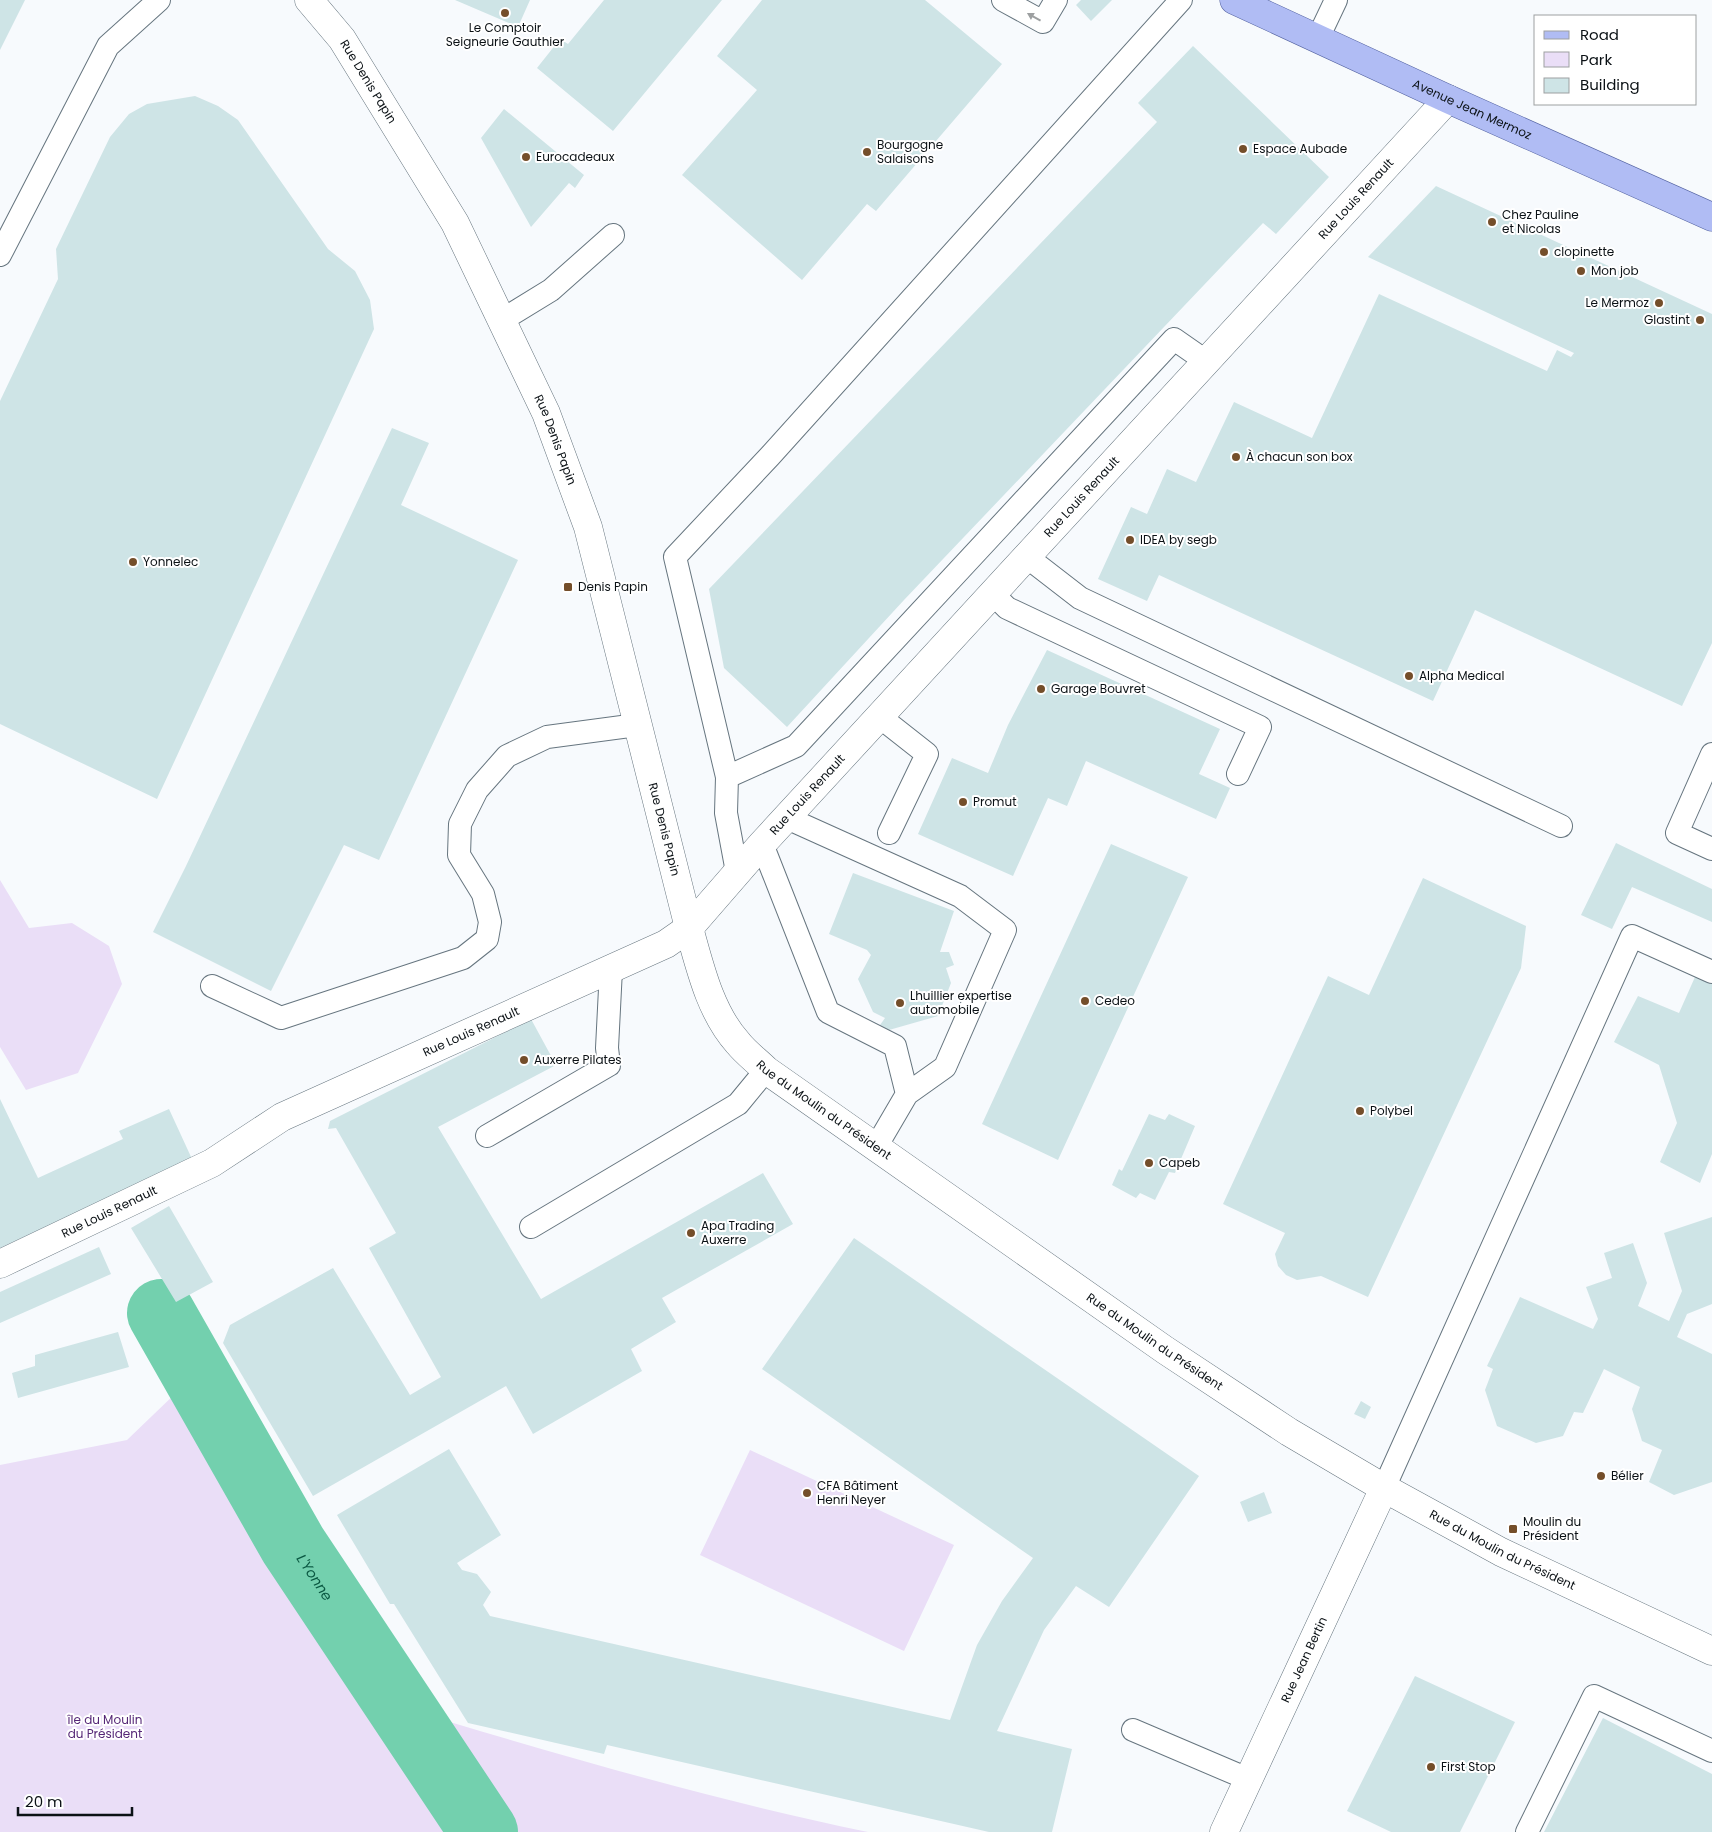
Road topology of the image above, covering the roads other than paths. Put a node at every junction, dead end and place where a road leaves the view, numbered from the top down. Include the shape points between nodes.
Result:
1 (159, 0) edge
2 (309, 0) edge
3 (1003, 0) edge
4 (1056, 0) edge
5 (1181, 0) edge
6 (1234, 0) edge
7 (1336, 0) edge
8 (1318, 38) junction
9 (1448, 99) junction
10 (1712, 216) edge
11 (613, 235) dead end
12 (0, 256) edge
13 (502, 320) junction
14 (1207, 362) junction
15 (1027, 557) junction
16 (993, 594) junction
17 (880, 717) junction
18 (637, 725) junction
19 (1712, 754) edge
20 (1238, 774) dead end
21 (727, 777) junction
22 (787, 818) junction
23 (1561, 826) dead end
24 (889, 833) dead end
25 (762, 844) junction
26 (1712, 849) edge
27 (737, 872) junction
28 (688, 928) junction
29 (611, 969) junction
30 (1712, 972) edge
31 (212, 986) dead end
32 (766, 1070) junction
33 (907, 1094) junction
34 (487, 1136) dead end
35 (876, 1147) junction
36 (531, 1227) dead end
37 (0, 1264) edge
38 (1384, 1488) junction
39 (1710, 1646) edge
40 (1133, 1730) dead end
41 (1712, 1751) edge
42 (1248, 1779) junction
43 (1224, 1832) edge
44 (1527, 1832) edge

1 - 12 lane via 108,46
2 - 13 street, Rue Denis Papin via 342,40 455,223
4 -> 3 lane via 1043,22
5 - 21 lane via 770,456 674,557
6 - 8 main road, Avenue Jean Mermoz
7 - 8 lane
8 - 9 main road, Avenue Jean Mermoz
9 - 10 main road, Avenue Jean Mermoz
9 - 14 street, Rue Louis Renault
11 - 13 lane via 551,290
13 - 18 street, Rue Denis Papin via 546,413 588,528
14 - 15 street, Rue Louis Renault
14 - 21 lane via 1174,339 796,746
15 - 16 street, Rue Louis Renault
15 - 23 lane via 1080,598
16 - 17 street, Rue Louis Renault
16 - 20 lane via 1007,608 1260,727
17 - 22 street, Rue Louis Renault
17 - 24 lane via 927,754
18 - 28 street, Rue Denis Papin
18 - 31 lane via 547,737 507,756 477,790 460,824 459,855 483,894 490,922 487,939 463,958 280,1018
19 - 26 lane via 1677,833
21 - 27 lane via 726,813
22 - 25 street, Rue Louis Renault
22 - 33 lane via 960,896 1005,930 945,1067
25 - 27 street, Rue Louis Renault
25 - 33 lane via 828,1012 895,1046
27 - 28 street, Rue Louis Renault
28 - 29 street, Rue Louis Renault via 666,944
28 - 32 street, Rue du Moulin du Président via 717,1012 737,1042
29 - 34 lane via 609,1064
29 - 37 street, Rue Louis Renault via 282,1118 212,1163
30 - 38 lane via 1632,936
32 - 35 street, Rue du Moulin du Président
32 - 36 lane via 738,1104
33 - 35 lane
35 - 38 street, Rue du Moulin du Président via 1165,1350 1289,1432
38 - 39 street, Rue du Moulin du Président via 1501,1552
38 - 42 street, Rue Jean Bertin
40 - 42 lane
41 - 44 lane via 1594,1696
42 - 43 street, Rue Jean Bertin

